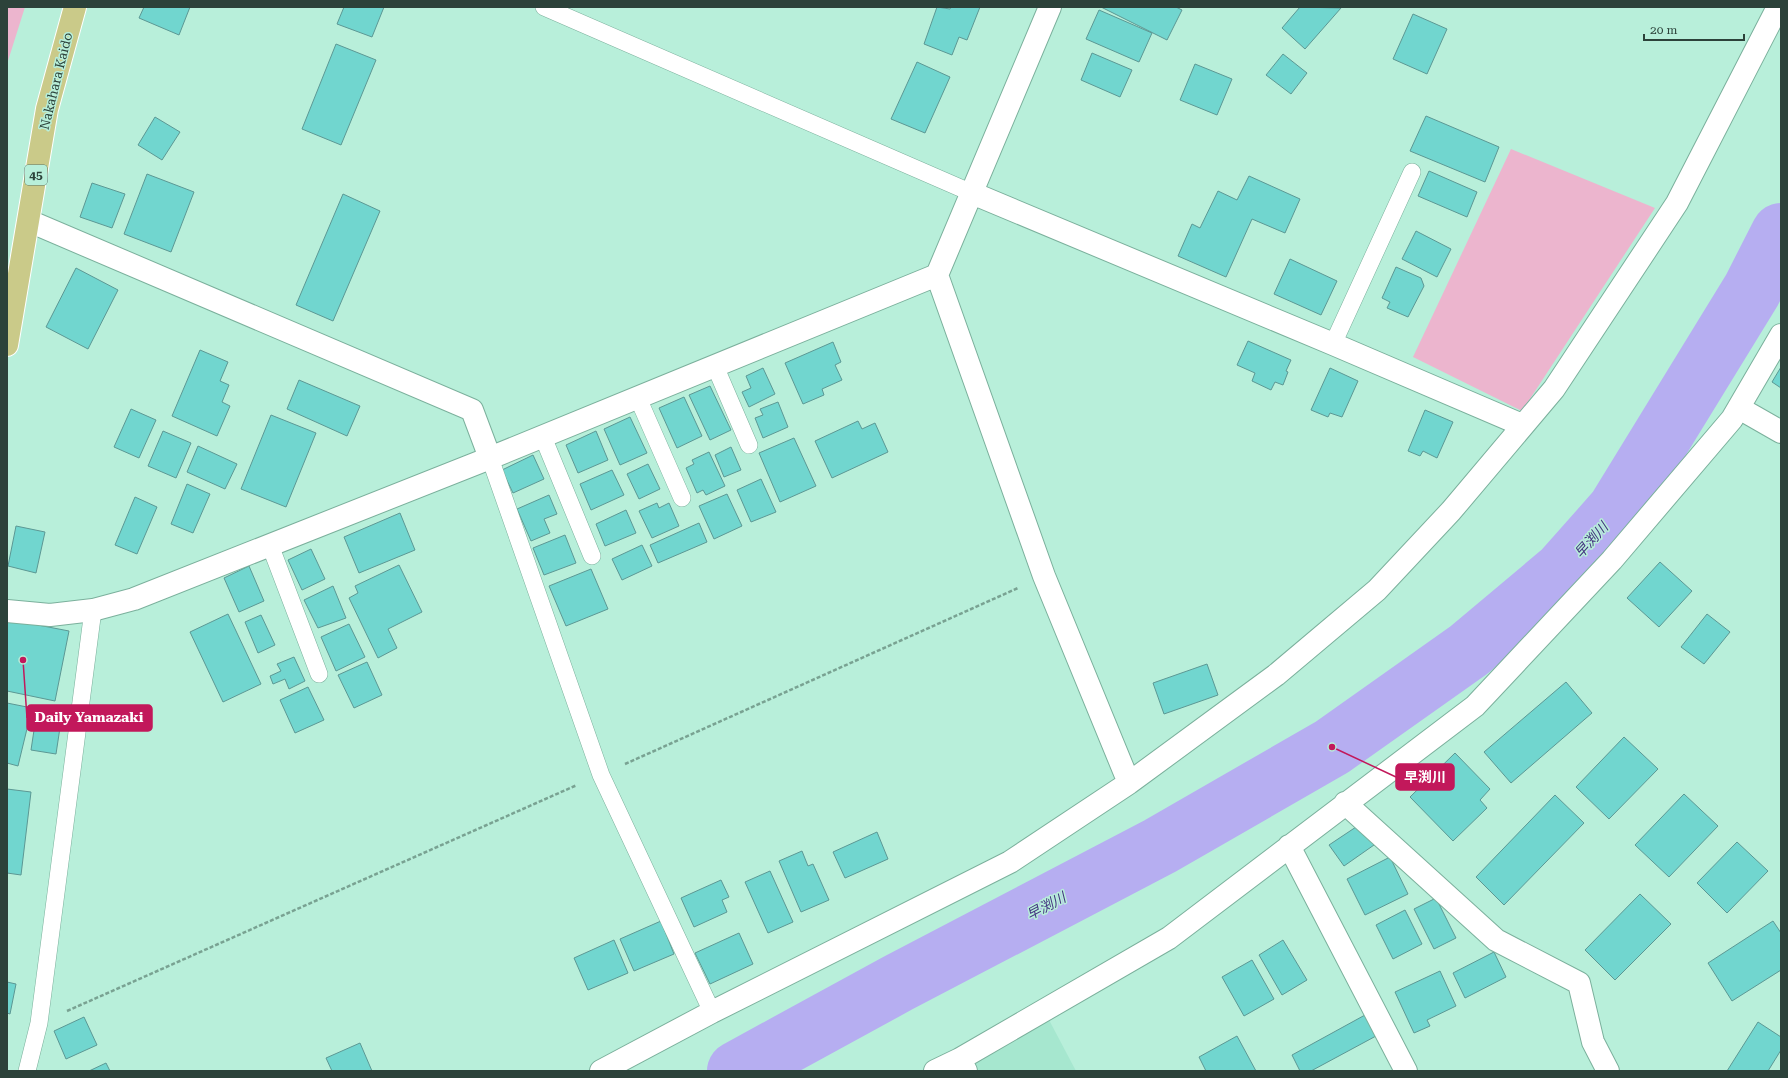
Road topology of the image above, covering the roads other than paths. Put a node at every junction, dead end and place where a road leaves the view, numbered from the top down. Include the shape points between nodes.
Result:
1 (75, 7) edge
2 (544, 7) edge
3 (1050, 7) edge
4 (1778, 7) edge
5 (1412, 172) dead end
6 (972, 193) junction
7 (29, 221) junction
8 (937, 275) junction
9 (1781, 335) edge
10 (1333, 344) junction
11 (7, 345) edge
12 (715, 366) junction
13 (638, 398) junction
14 (1739, 408) junction
15 (1522, 425) junction
16 (1781, 432) edge
17 (543, 437) junction
18 (749, 445) dead end
19 (490, 458) junction
20 (682, 498) dead end
21 (270, 545) junction
22 (592, 556) dead end
23 (93, 610) junction
24 (7, 611) edge
25 (319, 674) dead end
26 (1130, 783) junction
27 (1345, 803) junction
28 (1289, 846) junction
29 (712, 1012) junction
30 (963, 1065) edge
31 (27, 1071) edge
32 (601, 1071) edge
33 (935, 1071) edge
34 (1406, 1071) edge
35 (1608, 1071) edge

1 - 7 main road, Nakahara Kaido / 45 via 47,109
2 - 6 lane
3 - 6 street
4 - 15 street via 1677,203 1554,389
5 - 10 lane
6 - 8 street
6 - 10 street
7 - 11 main road, Nakahara Kaido / 45
7 - 19 street via 472,410
8 - 12 street
8 - 26 street via 1044,576
9 - 14 street
10 - 15 street
12 - 13 street
12 - 18 lane
13 - 17 street
13 - 20 lane
14 - 16 street
14 - 27 street via 1612,560 1475,706
15 - 26 street via 1451,511 1377,590 1276,675
17 - 19 street
17 - 22 lane
19 - 21 street
19 - 29 lane via 601,775
21 - 23 street via 134,599
21 - 25 lane
23 - 24 street via 50,615
23 - 31 lane via 39,1023
26 - 29 street via 1010,862
27 - 28 street
27 - 35 street via 1496,940 1579,983 1593,1042
28 - 30 street via 1169,938
28 - 34 street
29 - 32 street
30 - 33 street

